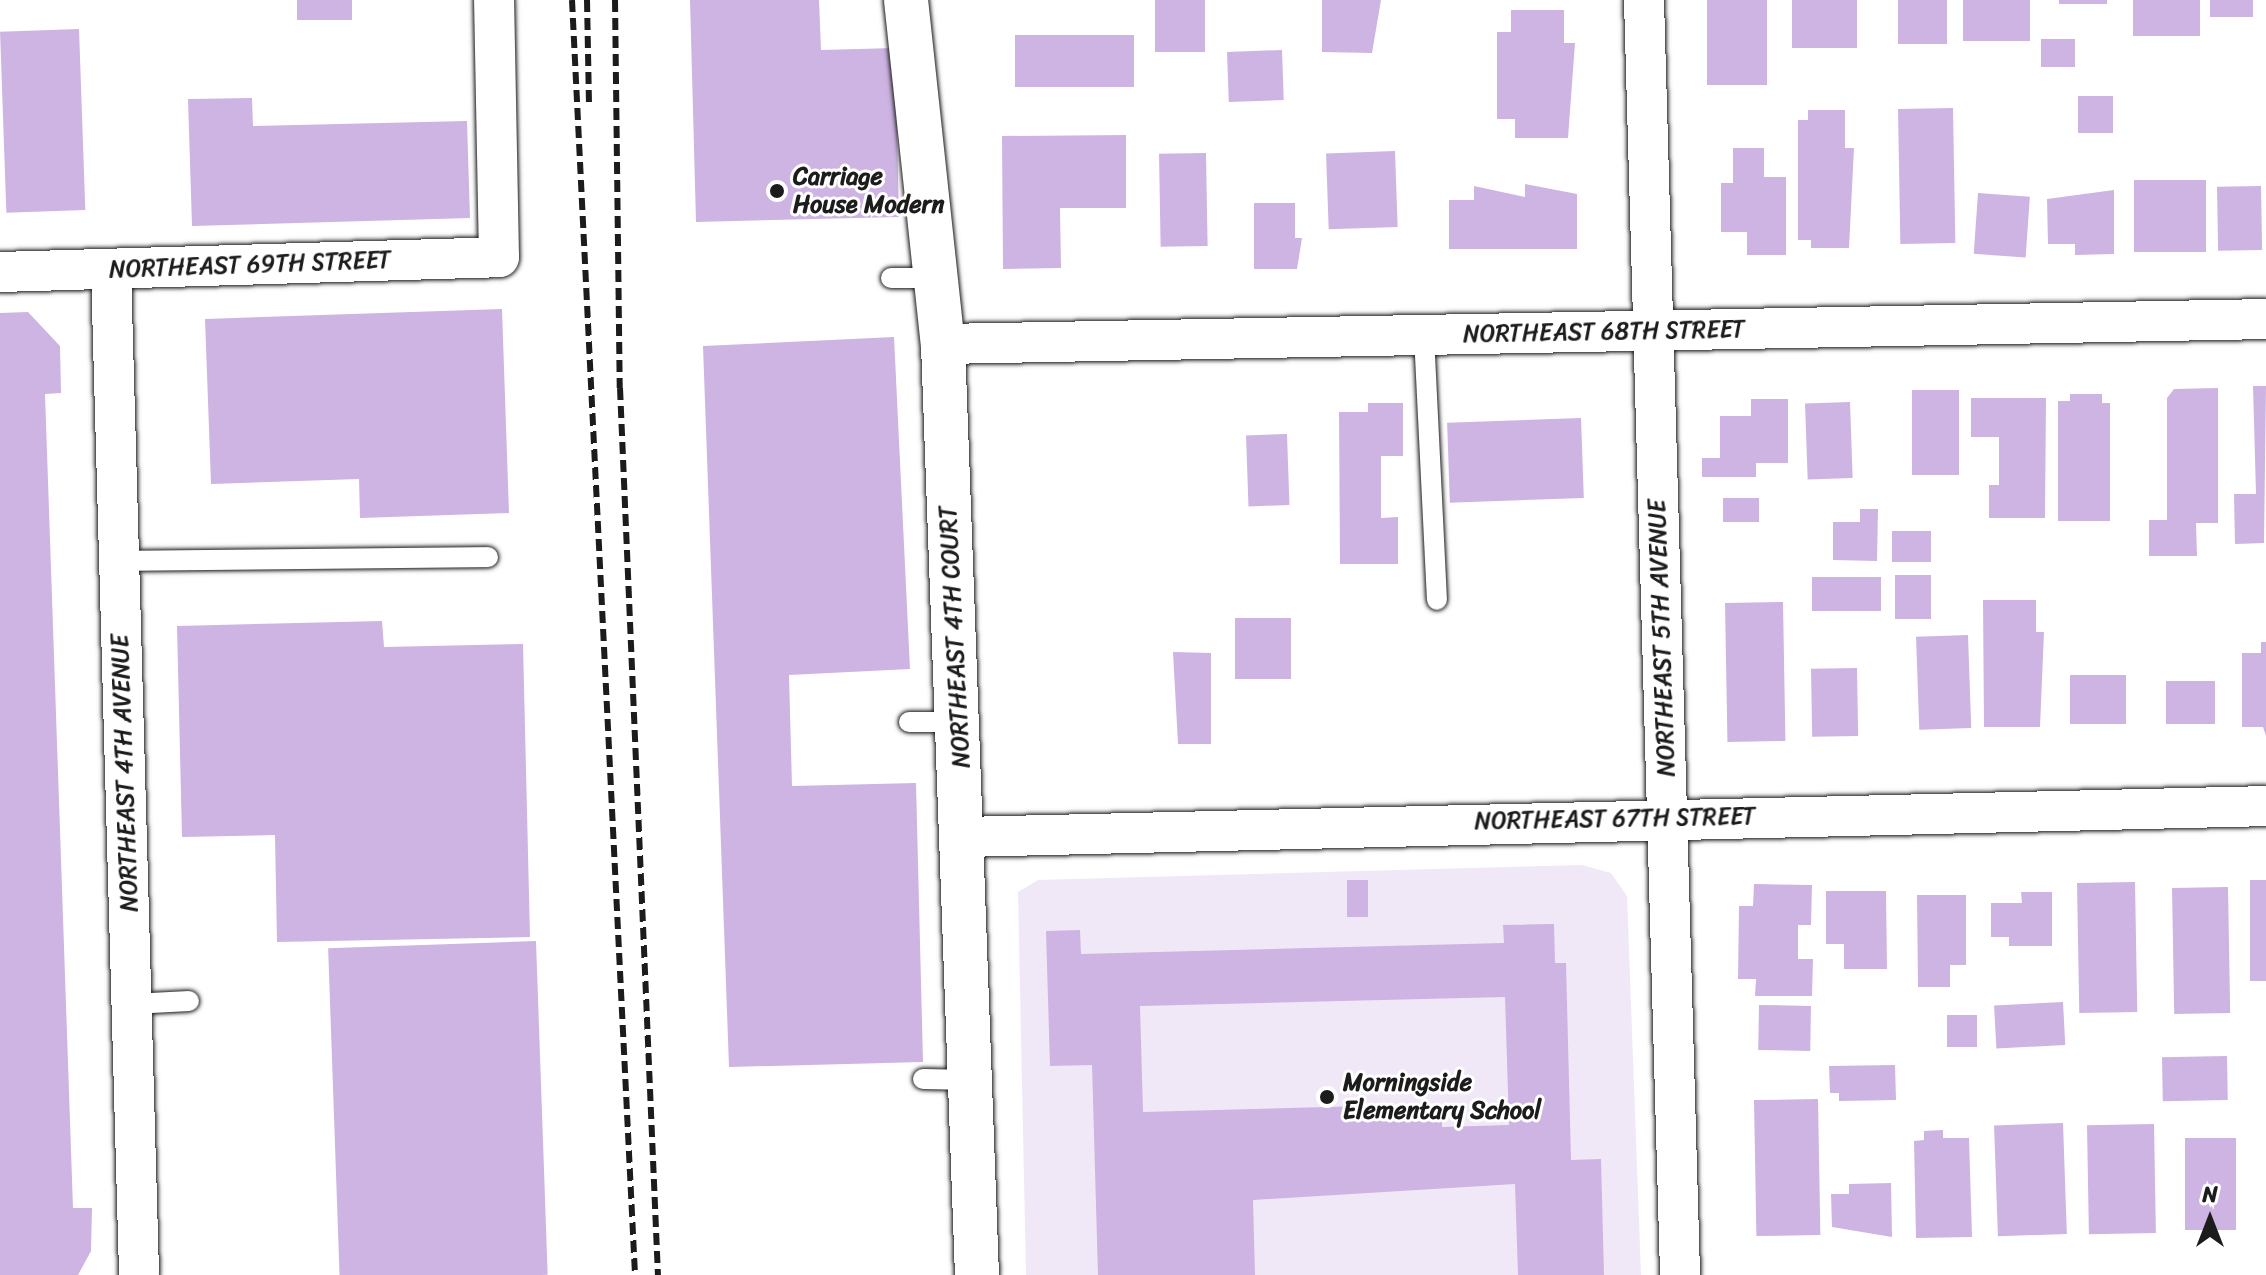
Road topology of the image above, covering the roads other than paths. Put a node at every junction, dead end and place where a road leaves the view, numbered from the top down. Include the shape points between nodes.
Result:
1 (494, 0) edge
2 (906, 0) edge
3 (1644, 0) edge
4 (111, 270) junction
5 (0, 272) edge
6 (891, 278) dead end
7 (936, 278) junction
8 (2266, 319) edge
9 (1653, 331) junction
10 (1424, 335) junction
11 (943, 344) junction
12 (488, 557) dead end
13 (120, 561) junction
14 (1437, 600) dead end
15 (909, 722) dead end
16 (959, 722) junction
17 (2266, 806) edge
18 (1667, 817) junction
19 (964, 837) junction
20 (189, 1001) dead end
21 (132, 1004) junction
22 (923, 1079) dead end
23 (971, 1080) junction
24 (139, 1275) edge
25 (977, 1275) edge
26 (1680, 1275) edge

1 - 4 street, NORTHEAST 69TH STREET via 499,257
2 - 7 street, NORTHEAST 4TH COURT
3 - 9 street, NORTHEAST 5TH AVENUE
4 - 5 street, NORTHEAST 69TH STREET
4 - 13 street, NORTHEAST 4TH AVENUE
6 - 7 lane
7 - 11 street, NORTHEAST 4TH COURT
8 - 9 street, NORTHEAST 68TH STREET
9 - 10 street, NORTHEAST 68TH STREET
9 - 18 street, NORTHEAST 5TH AVENUE
10 - 11 street, NORTHEAST 68TH STREET
10 - 14 lane
11 - 16 street, NORTHEAST 4TH COURT
12 - 13 lane
13 - 21 street, NORTHEAST 4TH AVENUE
15 - 16 lane
16 - 19 street, NORTHEAST 4TH COURT
17 - 18 street, NORTHEAST 67TH STREET
18 - 19 street, NORTHEAST 67TH STREET
18 - 26 street, NORTHEAST 5TH AVENUE
19 - 23 street, NORTHEAST 4TH COURT
20 - 21 lane
21 - 24 street, NORTHEAST 4TH AVENUE
22 - 23 lane
23 - 25 street, NORTHEAST 4TH COURT

